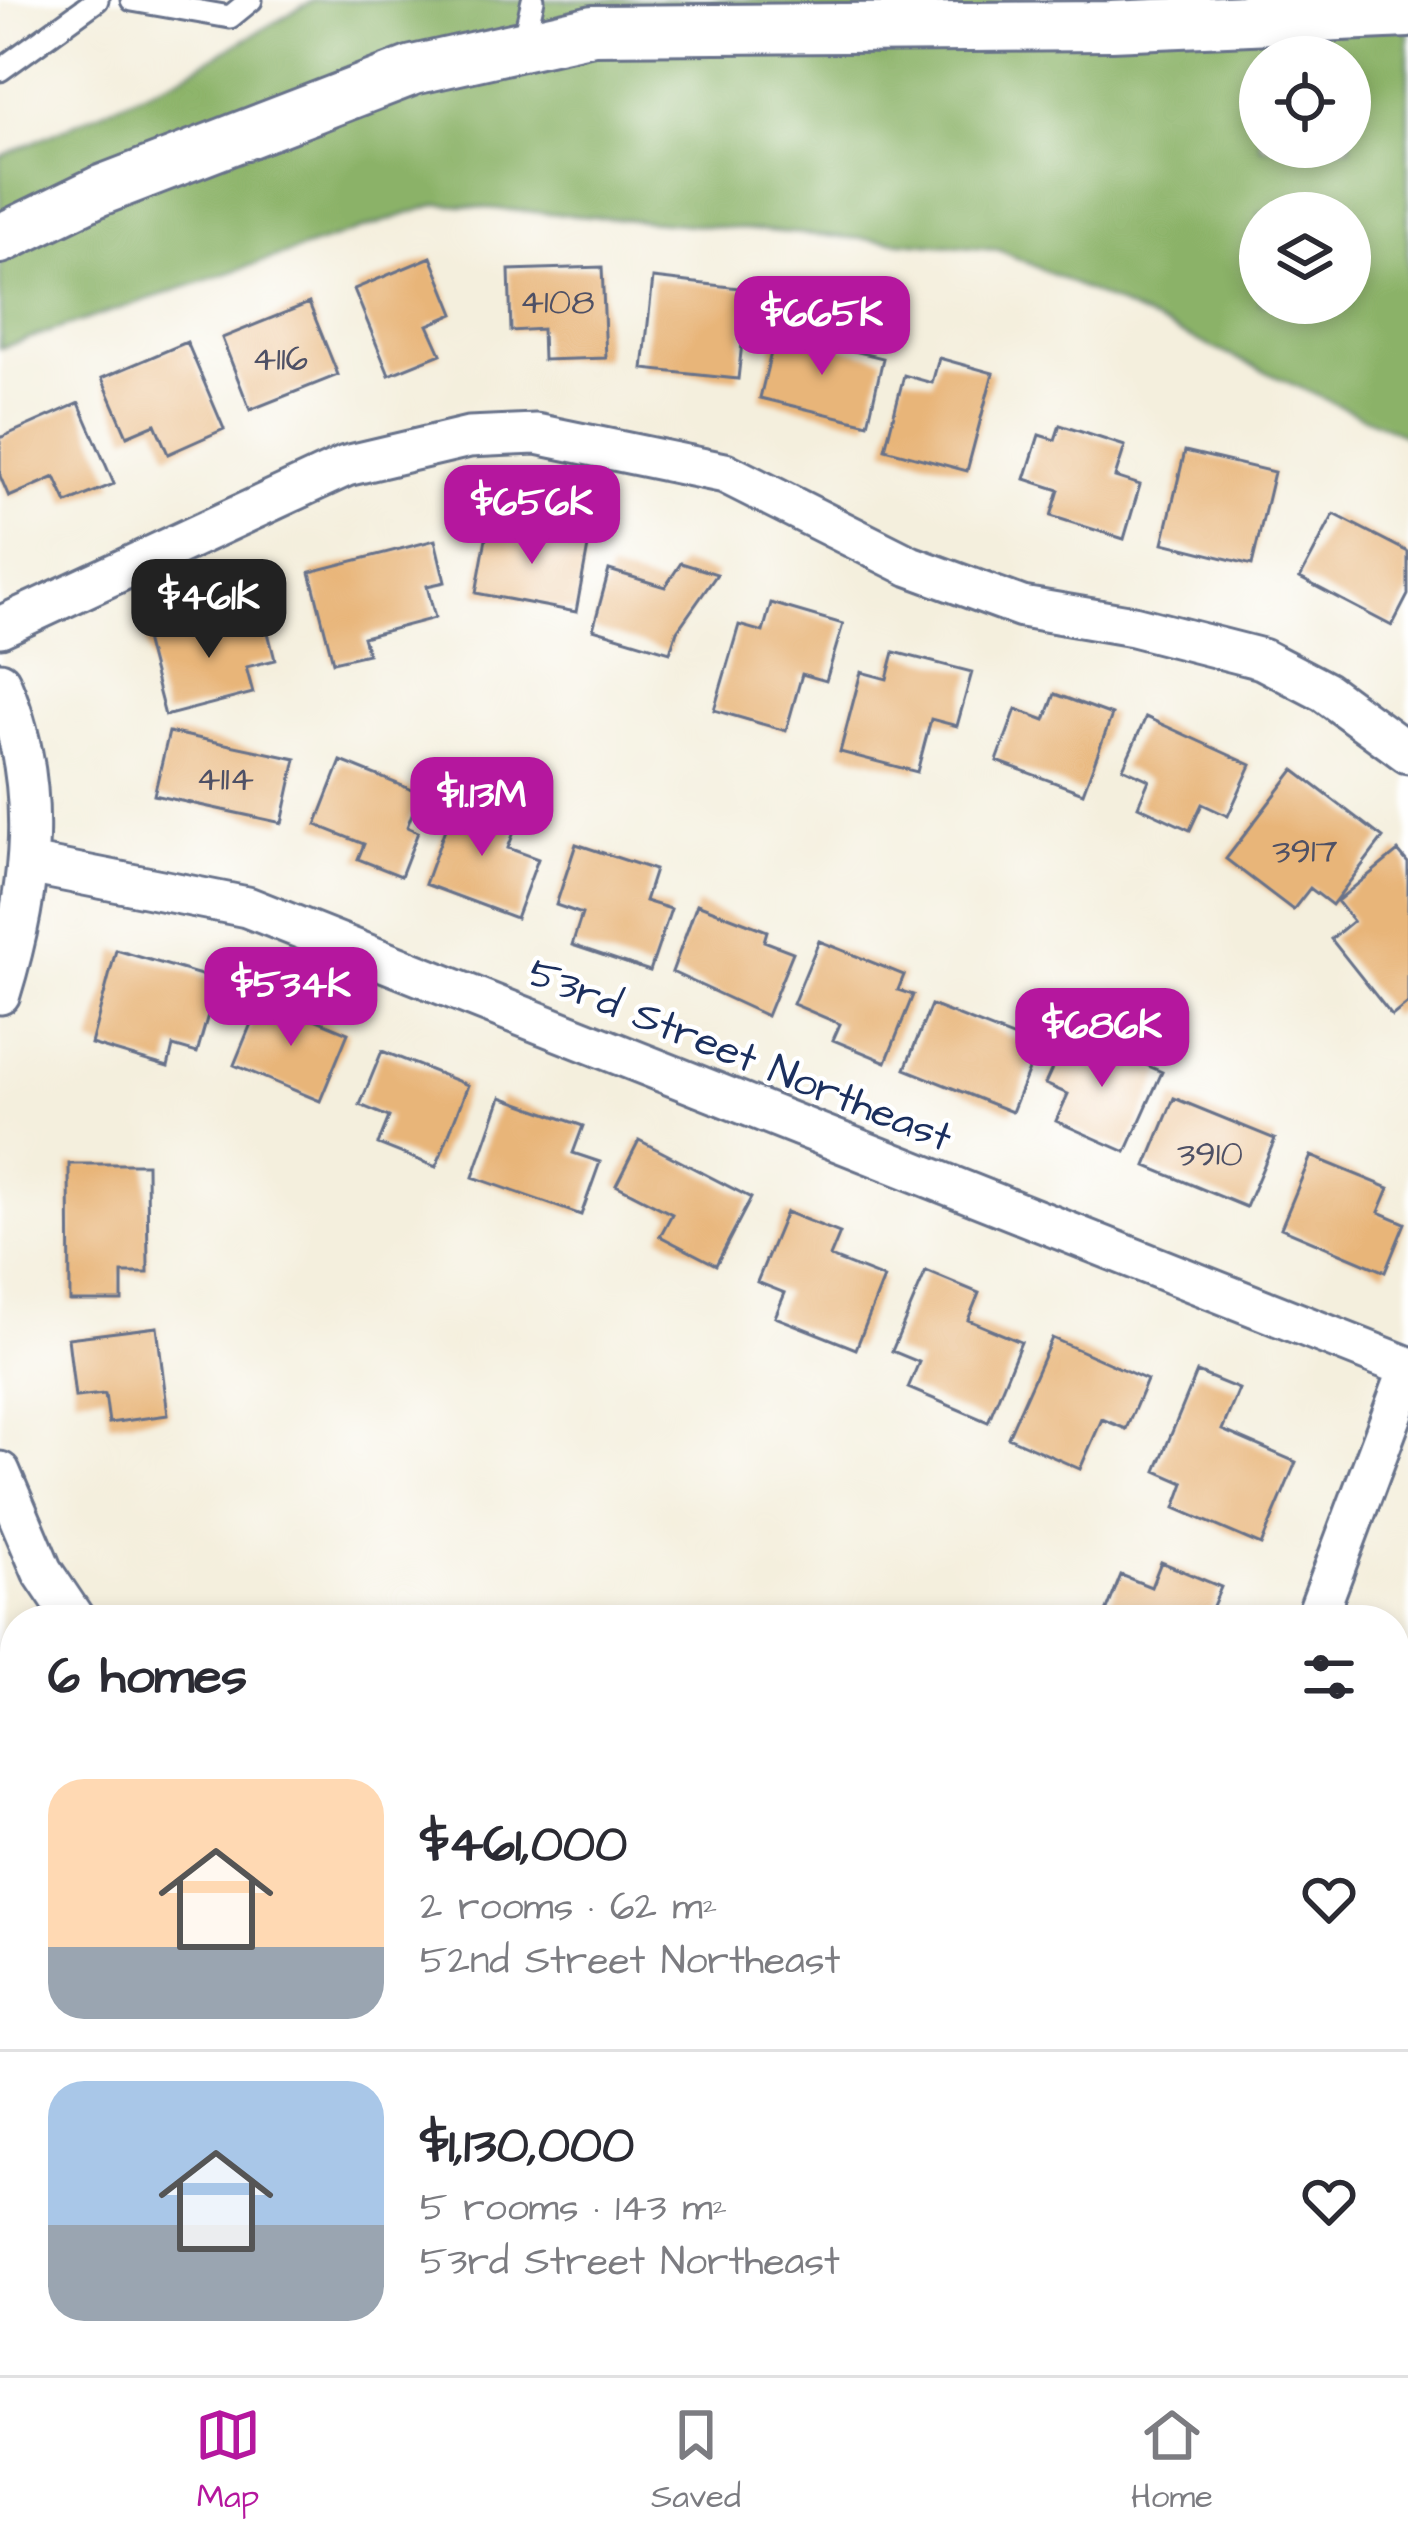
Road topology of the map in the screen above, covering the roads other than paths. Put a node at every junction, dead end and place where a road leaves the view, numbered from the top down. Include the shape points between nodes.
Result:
1 (97, 0) edge
2 (132, 0) edge
3 (251, 0) edge
4 (533, 0) edge
5 (1408, 13) edge
6 (521, 47) junction
7 (0, 70) edge
8 (0, 239) edge
9 (0, 627) edge
10 (0, 682) edge
11 (1408, 753) edge
12 (29, 864) junction
13 (0, 994) edge
14 (1408, 1369) edge
15 (0, 1472) edge
16 (66, 1605) edge
17 (1320, 1605) edge

1 - 7 lane
2 - 3 lane via 230,17
4 - 6 lane
5 - 6 street via 1089,26 593,30
6 - 8 street via 394,77 99,191
9 - 11 street via 346,466 469,436 536,434 725,473 910,566 1022,607 1262,659 1325,692
10 - 12 street via 32,817
12 - 13 street
12 - 14 street, 53rd Street Northeast via 247,908
14 - 17 street
15 - 16 street via 42,1571

